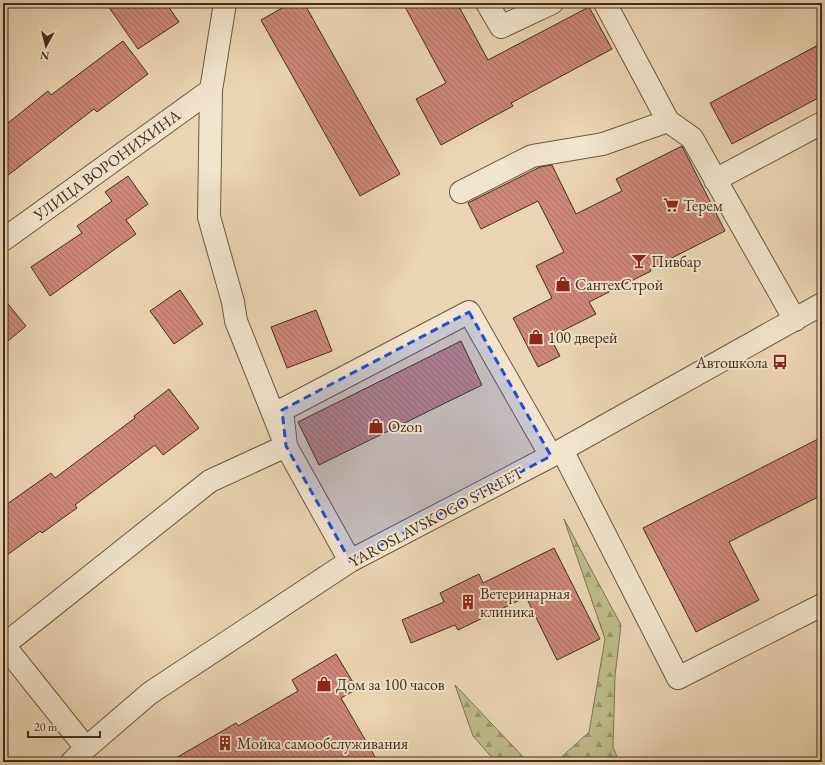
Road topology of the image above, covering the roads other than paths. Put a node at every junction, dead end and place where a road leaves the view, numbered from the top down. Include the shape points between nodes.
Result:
1 (225, 3) edge
2 (487, 3) edge
3 (552, 3) edge
4 (605, 3) edge
5 (210, 90) junction
6 (668, 120) junction
7 (822, 124) edge
8 (715, 180) junction
9 (461, 192) dead end
10 (3, 240) edge
11 (822, 304) edge
12 (795, 320) junction
13 (286, 446) junction
14 (557, 453) junction
15 (350, 561) junction
16 (822, 605) edge
17 (4, 644) edge
18 (79, 755) edge

1 - 5 street
2 - 3 street via 501,27
4 - 6 street
5 - 10 street, УЛИЦА ВОРОНИХИНА
5 - 13 street via 209,217 236,321
6 - 8 street via 692,138
6 - 9 street via 603,144 532,156
7 - 8 street
8 - 12 street
11 - 12 street, YAROSLAVSKOGO STREET
12 - 14 street, YAROSLAVSKOGO STREET
13 - 14 street via 282,410 469,312
13 - 15 street
13 - 17 street via 210,481
14 - 15 street, YAROSLAVSKOGO STREET
14 - 16 street via 678,678
15 - 18 street, YAROSLAVSKOGO STREET via 150,693
17 - 18 street

